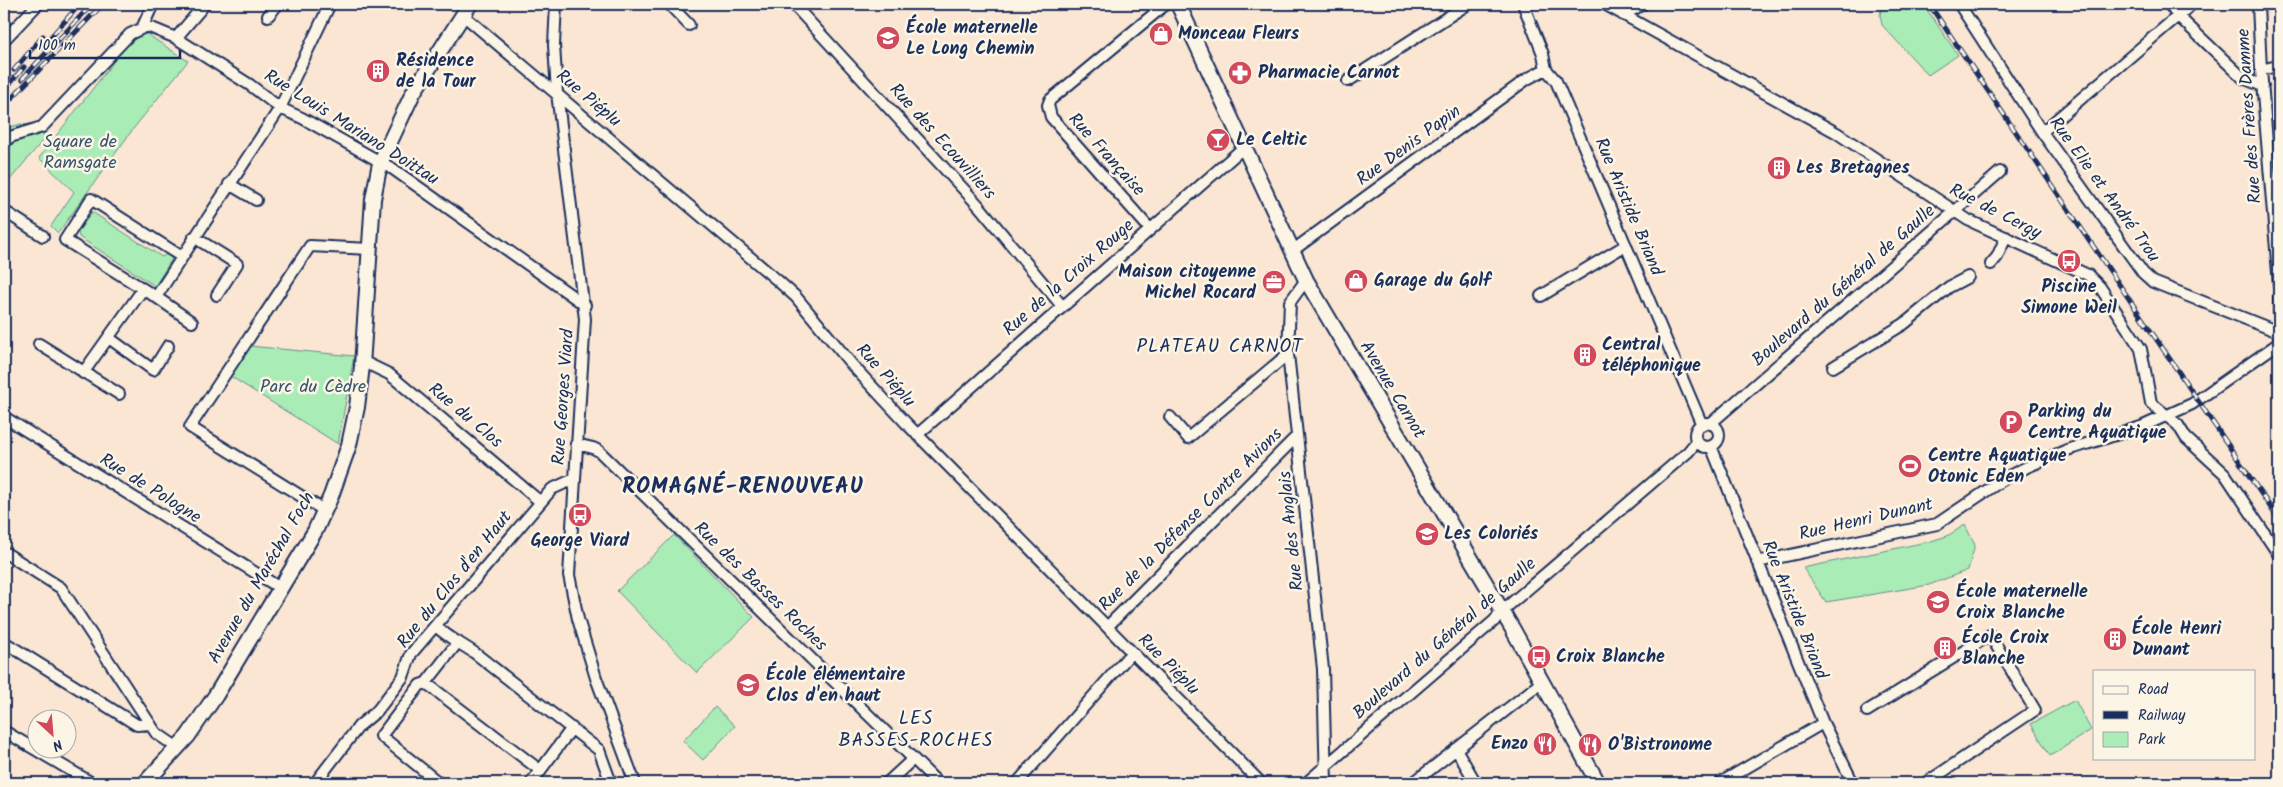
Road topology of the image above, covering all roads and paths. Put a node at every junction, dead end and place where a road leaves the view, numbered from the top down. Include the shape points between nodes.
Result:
1 (38, 4) edge
2 (153, 4) edge
3 (205, 4) edge
4 (278, 4) edge
5 (330, 4) edge
6 (556, 4) edge
7 (668, 4) edge
8 (793, 4) edge
9 (1166, 4) edge
10 (1178, 4) edge
11 (1468, 4) edge
12 (1523, 4) edge
13 (1604, 4) edge
14 (1643, 4) edge
15 (1959, 4) edge
16 (2169, 4) edge
17 (2192, 4) edge
18 (2258, 4) edge
19 (466, 9) edge
20 (1623, 15) junction
21 (268, 16) dead end
22 (2178, 16) junction
23 (689, 25) dead end
24 (142, 26) junction
25 (176, 38) junction
26 (4, 40) edge
27 (2279, 64) edge
28 (1546, 69) junction
29 (2262, 70) junction
30 (1348, 81) dead end
31 (2263, 86) junction
32 (557, 93) junction
33 (280, 108) junction
34 (2042, 132) junction
35 (4, 143) edge
36 (1244, 148) junction
37 (380, 163) junction
38 (2000, 172) dead end
39 (229, 184) junction
40 (2275, 184) edge
41 (256, 200) dead end
42 (4, 211) edge
43 (1955, 212) junction
44 (1150, 229) junction
45 (43, 236) dead end
46 (194, 237) junction
47 (2006, 237) junction
48 (1626, 245) junction
49 (370, 249) junction
50 (1292, 251) junction
51 (182, 257) junction
52 (1991, 264) dead end
53 (1968, 277) dead end
54 (1306, 280) junction
55 (2279, 285) edge
56 (142, 289) junction
57 (2279, 294) edge
58 (217, 295) dead end
59 (1541, 296) dead end
60 (156, 298) junction
61 (585, 305) junction
62 (1062, 306) junction
63 (192, 322) dead end
64 (2278, 325) edge
65 (109, 338) junction
66 (2279, 343) edge
67 (38, 344) dead end
68 (168, 346) dead end
69 (1288, 354) junction
70 (362, 361) junction
71 (1833, 366) dead end
72 (84, 373) junction
73 (119, 394) dead end
74 (2150, 403) junction
75 (2168, 416) junction
76 (4, 417) edge
77 (1170, 417) dead end
78 (1706, 424) junction
79 (2141, 427) junction
80 (917, 434) junction
81 (1297, 436) junction
82 (1697, 441) junction
83 (576, 444) junction
84 (1711, 446) junction
85 (574, 479) junction
86 (542, 500) junction
87 (325, 512) junction
88 (4, 552) edge
89 (2279, 555) edge
90 (1757, 562) junction
91 (280, 588) junction
92 (1502, 613) junction
93 (436, 626) junction
94 (1108, 627) junction
95 (4, 642) edge
96 (458, 642) junction
97 (1132, 652) junction
98 (1542, 682) junction
99 (426, 683) junction
100 (1867, 711) dead end
101 (1823, 723) junction
102 (150, 724) junction
103 (572, 728) junction
104 (4, 731) edge
105 (178, 748) junction
106 (1456, 749) junction
107 (912, 759) junction
108 (1325, 765) junction
109 (541, 771) junction
110 (92, 783) edge
111 (145, 783) edge
112 (315, 783) edge
113 (439, 783) edge
114 (531, 783) edge
115 (611, 783) edge
116 (635, 783) edge
117 (887, 783) edge
118 (938, 783) edge
119 (1017, 783) edge
120 (1260, 783) edge
121 (1306, 783) edge
122 (1326, 783) edge
123 (1413, 783) edge
124 (1476, 783) edge
125 (1598, 783) edge
126 (1720, 783) edge
127 (1853, 783) edge
128 (1926, 783) edge

1 - 26 street
2 - 24 street
3 - 25 street
4 - 21 street
5 - 33 street
6 - 32 street, Rue Georges Viard
7 - 23 street
8 - 62 street, Rue des Ecouvilliers via 978,206
9 - 44 street, Rue Française via 1048,105 1051,117
10 - 36 main road, Avenue Carnot
11 - 30 street
12 - 28 street, Rue Aristide Briand via 1544,54
13 - 20 street, Rue de Cergy
14 - 20 street
15 - 34 street, Rue Elie et André Trou
16 - 22 street
17 - 22 street
18 - 29 street, Rue des Frères Damme
19 - 32 street, Rue Piéplu
19 - 37 main road, Avenue du Maréchal Foch via 413,92
20 - 43 street, Rue de Cergy via 1837,133
22 - 31 street via 2243,78
22 - 34 street
24 - 25 street, Rue Louis Mariano Doittau
24 - 35 street via 110,53 42,127 10,137
25 - 33 street, Rue Louis Mariano Doittau
27 - 29 street
28 - 48 street, Rue Aristide Briand via 1556,81
28 - 50 street, Rue Denis Papin via 1527,79
29 - 31 street, Rue des Frères Damme
31 - 40 street, Rue des Frères Damme
32 - 61 street, Rue Georges Viard
32 - 80 street, Rue Piéplu via 796,297 853,366
33 - 37 street, Rue Louis Mariano Doittau
33 - 39 street
34 - 64 street, Rue Elie et André Trou via 2111,231 2153,282
36 - 44 street, Rue de la Croix Rouge
36 - 50 main road, Avenue Carnot
37 - 49 main road, Avenue du Maréchal Foch via 373,199
37 - 61 street, Rue Louis Mariano Doittau
38 - 43 street, Boulevard du Général de Gaulle
39 - 41 street
39 - 46 street
40 - 55 street, Rue des Frères Damme
42 - 45 street
43 - 47 street, Rue de Cergy
43 - 78 street, Boulevard du Général de Gaulle
44 - 62 street, Rue de la Croix Rouge
46 - 51 street
46 - 58 street via 237,264
47 - 52 street
47 - 74 street, Rue de Cergy via 2088,275 2100,287 2141,349
48 - 59 street
48 - 78 street, Rue Aristide Briand
49 - 70 main road, Avenue du Maréchal Foch
49 - 87 street via 310,246 190,427
50 - 54 main road, Avenue Carnot
51 - 56 street via 91,199 65,240
51 - 60 street
53 - 71 street via 1949,287 1904,324
54 - 69 street, Rue des Anglais via 1290,302
54 - 92 main road, Avenue Carnot
56 - 60 street
56 - 65 street
57 - 64 street
60 - 63 street
61 - 83 street, Rue Georges Viard
62 - 80 street, Rue de la Croix Rouge
64 - 66 street
65 - 68 street via 153,370
65 - 72 street
66 - 75 street via 2203,398
67 - 72 street
69 - 77 street via 1188,438
69 - 81 street, Rue des Anglais
70 - 86 street, Rue du Clos via 389,374
70 - 87 main road, Avenue du Maréchal Foch via 349,445
72 - 73 street
74 - 75 street
74 - 79 street
75 - 79 street, Rue Henri Dunant
75 - 89 street via 2186,438 2225,474
76 - 91 street, Rue de Pologne
78 - 82 street via 1695,434
78 - 84 street via 1716,428 1719,434 1717,442
79 - 90 street, Rue Henri Dunant via 2067,450 2022,469 1937,524
80 - 94 street, Rue Piéplu
81 - 94 street, Rue de la Défense Contre Avions
81 - 108 street, Rue des Anglais via 1323,669
82 - 84 street via 1703,446
82 - 92 street, Boulevard du Général de Gaulle
83 - 85 street, Rue Georges Viard
83 - 107 street, Rue des Basses Roches via 599,452
84 - 90 street, Rue Aristide Briand
85 - 86 street, Rue du Clos d'en Haut via 552,489
85 - 116 street, Rue Georges Viard via 570,575 578,619
86 - 93 street, Rue du Clos d'en Haut
87 - 91 main road, Avenue du Maréchal Foch
88 - 102 street via 61,588
90 - 101 street, Rue Aristide Briand
91 - 105 main road, Avenue du Maréchal Foch via 211,704
92 - 98 main road, Avenue Carnot
92 - 108 street, Boulevard du Général de Gaulle
93 - 96 street
93 - 112 street, Rue du Clos d'en Haut via 411,654 403,677 377,711 359,726
94 - 97 street, Rue Piéplu
95 - 102 street via 137,725
96 - 99 street
96 - 103 street
97 - 119 street
97 - 120 street, Rue Piéplu
98 - 106 street
98 - 125 main road, Avenue Carnot
99 - 109 street
99 - 113 street via 420,685 381,736
100 - 128 street via 1990,635 2035,710
101 - 126 street
101 - 127 street, Rue Aristide Briand
102 - 105 street via 156,733
103 - 109 street
103 - 115 street via 599,750
104 - 110 street
105 - 111 main road, Avenue du Maréchal Foch
106 - 123 street
106 - 124 street
107 - 117 street
107 - 118 street, Rue des Basses Roches
108 - 121 street, Boulevard du Général de Gaulle
108 - 122 street, Rue des Anglais
109 - 114 street

